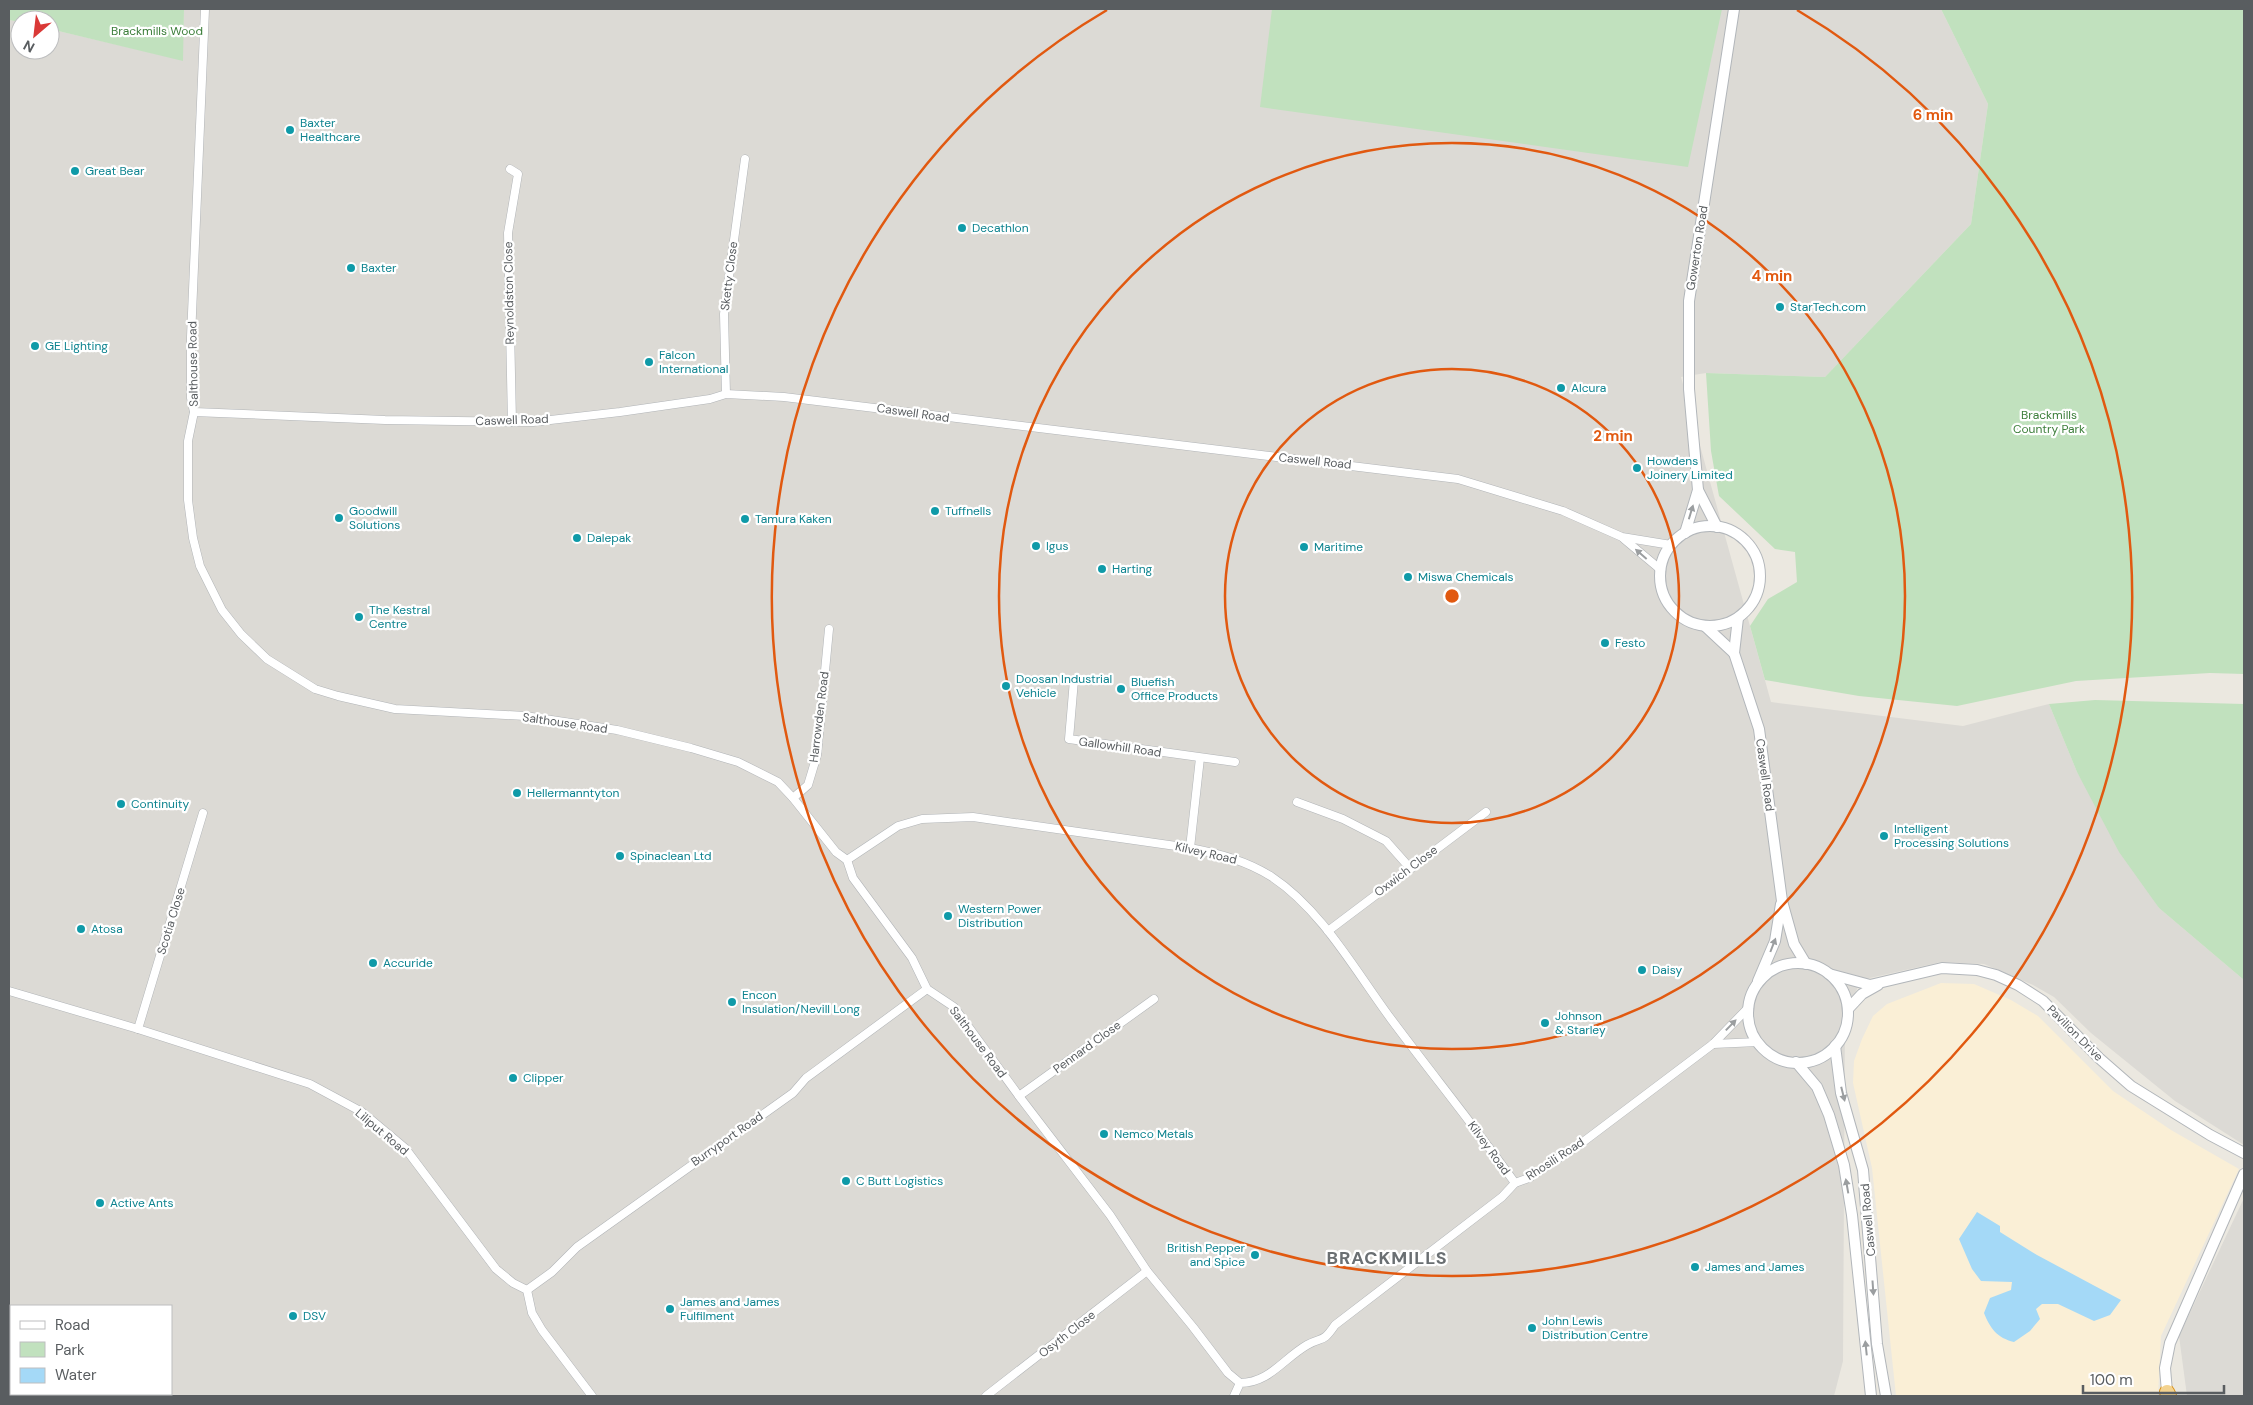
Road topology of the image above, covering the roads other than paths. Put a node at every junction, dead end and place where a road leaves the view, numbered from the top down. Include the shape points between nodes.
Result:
1 (205, 9) edge
2 (1734, 9) edge
3 (745, 159) dead end
4 (510, 169) dead end
5 (726, 394) junction
6 (194, 412) junction
7 (512, 422) junction
8 (1698, 490) junction
9 (1717, 527) junction
10 (1685, 533) junction
11 (1622, 537) junction
12 (1671, 545) junction
13 (1660, 570) junction
14 (1738, 618) junction
15 (1705, 626) junction
16 (829, 629) dead end
17 (1734, 653) junction
18 (1074, 680) dead end
19 (1200, 758) junction
20 (1235, 762) dead end
21 (793, 798) junction
22 (1297, 802) dead end
23 (1486, 812) dead end
24 (203, 813) dead end
25 (1190, 848) junction
26 (847, 860) junction
27 (1410, 868) junction
28 (1782, 901) junction
29 (1328, 931) junction
30 (1806, 964) junction
31 (1829, 974) junction
32 (1888, 981) junction
33 (1756, 986) junction
34 (927, 989) junction
35 (9, 991) edge
36 (1154, 998) dead end
37 (1748, 1007) junction
38 (1848, 1008) junction
39 (138, 1029) junction
40 (1758, 1042) junction
41 (1713, 1044) junction
42 (1835, 1046) junction
43 (1796, 1062) junction
44 (1019, 1096) junction
45 (2244, 1153) edge
46 (2244, 1174) edge
47 (1515, 1183) junction
48 (1147, 1271) junction
49 (526, 1290) junction
50 (1240, 1383) junction
51 (2168, 1395) edge
52 (592, 1396) edge
53 (986, 1396) edge
54 (1234, 1396) edge
55 (1870, 1396) edge
56 (1886, 1396) edge

1 - 6 street, Salthouse Road via 191,337
2 - 8 street, Gowerton Road via 1689,301 1689,389
3 - 5 street, Sketty Close via 724,314
4 - 7 street, Reynoldston Close via 518,174 508,232
5 - 7 street, Caswell Road via 620,412
5 - 11 street, Caswell Road via 902,410 1458,479 1563,511
6 - 7 street, Caswell Road
6 - 21 street, Salthouse Road via 188,441 188,500 200,566 222,610 241,634 261,654 295,679 315,689 380,706 525,716 618,730 738,762 778,782
8 - 9 street, Gowerton Road
10 -> 8 street, Gowerton Road
9 - 10 street via 1700,527
9 - 14 street via 1734,532 1747,542 1760,568 1757,594
10 - 12 street
11 - 12 street, Caswell Road
13 -> 11 street, Caswell Road
12 - 13 street
13 - 15 street via 1661,586 1672,607 1690,622
14 - 15 street via 1722,625
14 - 17 street, Caswell Road
15 - 17 street, Caswell Road
16 - 21 street, Harrowden Road via 817,755 808,785
17 - 28 street, Caswell Road via 1759,730
18 - 19 street, Gallowhill Road via 1069,740
19 - 20 street, Gallowhill Road
19 - 25 street
21 - 26 street, Salthouse Road via 836,852
22 - 27 street via 1343,819 1386,842
23 - 27 street, Oxwich Close
24 - 39 street, Scotia Close
25 - 26 street, Kilvey Road via 973,817 922,819 898,826
25 - 29 street, Kilvey Road via 1237,859 1272,877
26 - 34 street, Salthouse Road via 854,878 912,958
27 - 29 street, Oxwich Close
28 - 30 street, Caswell Road via 1794,944
33 -> 28 street, Caswell Road via 1775,941
29 - 47 street, Kilvey Road
30 - 31 street
30 - 33 street via 1791,963 1777,968
31 - 32 street, Pavilion Drive via 1870,985
31 - 38 street via 1838,983
32 - 38 street, Pavilion Drive via 1862,994
32 - 45 street, Pavilion Drive via 1942,968 1976,970 2018,985 2043,1001 2131,1086
33 - 37 street
34 - 44 street, Salthouse Road via 954,1007
34 - 49 street, Burryport Road via 806,1078 793,1093 577,1248 552,1272
35 - 39 street, Liliput Road
36 - 44 street, Pennard Close
37 - 40 street
41 -> 37 street, Rhosili Road
38 - 42 street via 1846,1029
39 - 49 street, Liliput Road via 310,1084 362,1112 405,1148 496,1269
40 - 41 street
40 - 43 street via 1775,1056
41 - 47 street, Rhosili Road via 1583,1142 1529,1178
42 - 43 street via 1824,1056
42 -> 56 street, Caswell Road via 1841,1093 1864,1170 1877,1344
55 -> 43 street, Caswell Road via 1844,1165 1817,1087
44 - 48 street, Salthouse Road via 1110,1215
46 - 51 street via 2170,1343 2166,1368
47 - 50 street, Rhosili Road via 1502,1197 1335,1326 1326,1338 1308,1345 1264,1378
48 - 50 street, Salthouse Road via 1228,1373
48 - 53 street, Osyth Close
49 - 52 street via 532,1313 542,1330
50 - 54 street

